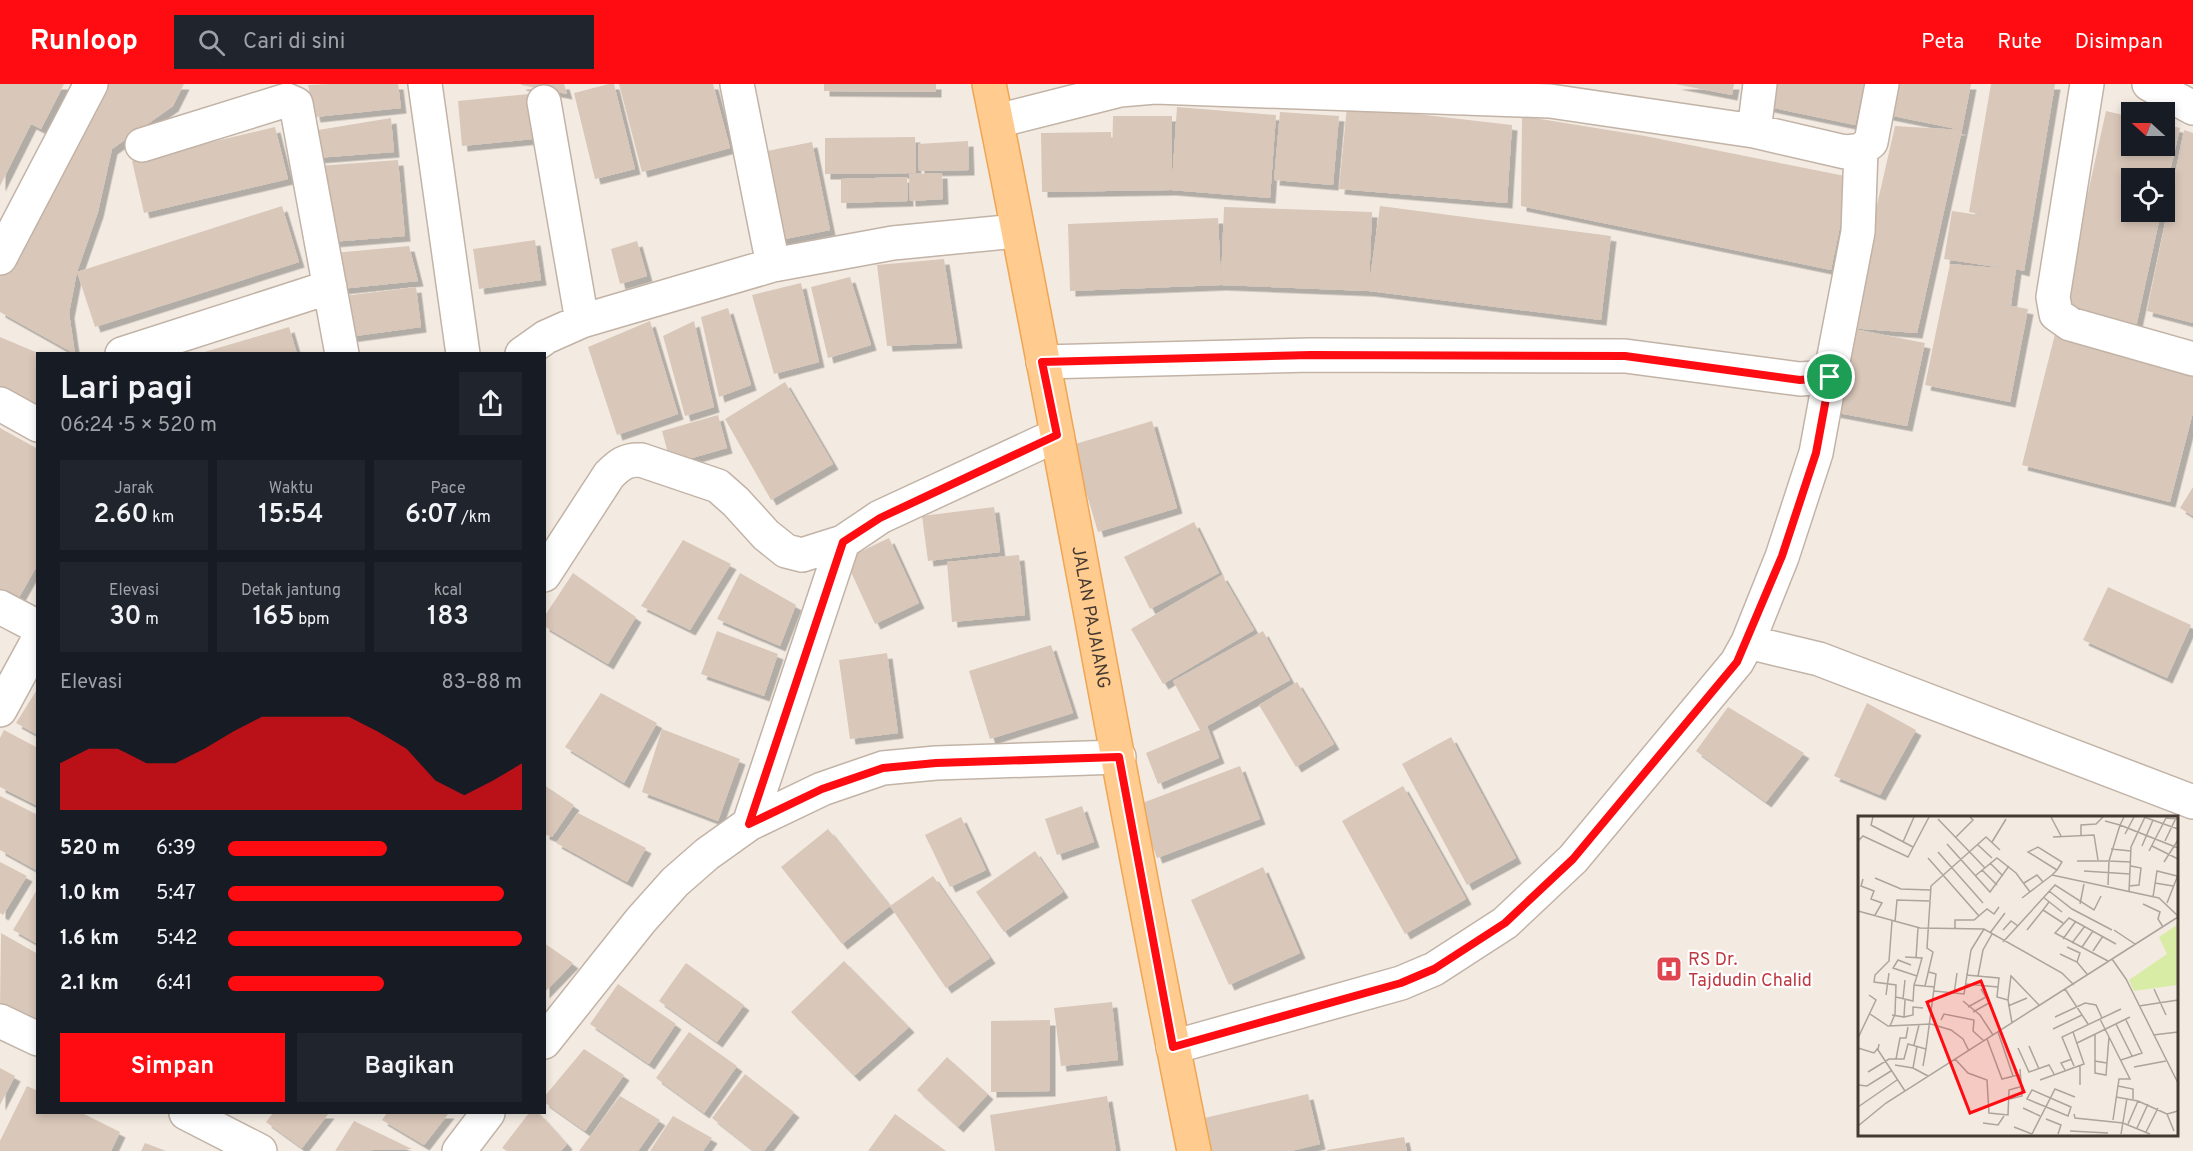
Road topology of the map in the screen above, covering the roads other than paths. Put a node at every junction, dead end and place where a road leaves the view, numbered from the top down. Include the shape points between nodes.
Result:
1 (91, 84) edge
2 (425, 84) edge
3 (737, 84) edge
4 (989, 84) edge
5 (1760, 84) edge
6 (1882, 84) edge
7 (2087, 84) edge
8 (2149, 84) edge
9 (1337, 89) edge
10 (1551, 93) edge
11 (544, 102) dead end
12 (2193, 108) edge
13 (997, 121) junction
14 (1754, 131) junction
15 (142, 145) dead end
16 (1862, 150) junction
17 (1017, 231) junction
18 (0, 258) edge
19 (773, 265) junction
20 (330, 287) junction
21 (582, 321) junction
22 (128, 352) edge
23 (342, 352) edge
24 (463, 352) edge
25 (525, 352) edge
26 (2193, 359) edge
27 (1042, 362) junction
28 (1830, 377) junction
29 (0, 404) edge
30 (36, 424) edge
31 (1057, 435) junction
32 (843, 542) junction
33 (546, 572) edge
34 (0, 607) edge
35 (36, 626) edge
36 (1748, 642) junction
37 (36, 644) edge
38 (0, 710) edge
39 (1119, 757) junction
40 (2193, 802) edge
41 (749, 824) junction
42 (0, 1021) edge
43 (36, 1038) edge
44 (546, 1039) edge
45 (1173, 1047) junction
46 (188, 1114) edge
47 (487, 1114) edge
48 (260, 1151) edge
49 (459, 1151) edge
50 (1194, 1151) edge

1 - 18 street
2 - 24 street
3 - 19 street
4 - 13 main road, JALAN PAJAIANG
5 - 14 street
6 - 16 street via 1871,142
7 - 26 street via 2054,297 2056,314 2070,324
8 - 12 street
9 - 10 street
9 - 13 street via 1138,87
10 - 14 street
11 - 21 street
13 - 17 main road, JALAN PAJAIANG
14 - 16 street via 1845,152
15 - 20 street via 291,100 298,107
16 - 28 street via 1858,232
17 - 19 street via 893,243
17 - 27 main road, JALAN PAJAIANG
19 - 21 street
20 - 22 street
20 - 23 street
21 - 25 street via 546,337
27 - 28 street via 1311,355 1625,356 1800,380
27 - 31 main road, JALAN PAJAIANG
28 - 36 street via 1816,453
29 - 30 street
31 - 32 street via 880,518
31 - 39 main road, JALAN PAJAIANG
32 - 33 street via 802,555 786,551 718,486 641,460 630,460 609,475
32 - 41 street
34 - 35 street
36 - 40 street via 1819,659
36 - 45 street via 1737,662 1573,859 1505,923 1434,969 1401,983
37 - 38 street
39 - 41 street via 883,768 822,789
39 - 45 main road, JALAN PAJAIANG
41 - 44 street via 675,882
42 - 43 street
45 - 50 main road, JALAN PAJAIANG
46 - 48 street
47 - 49 street

